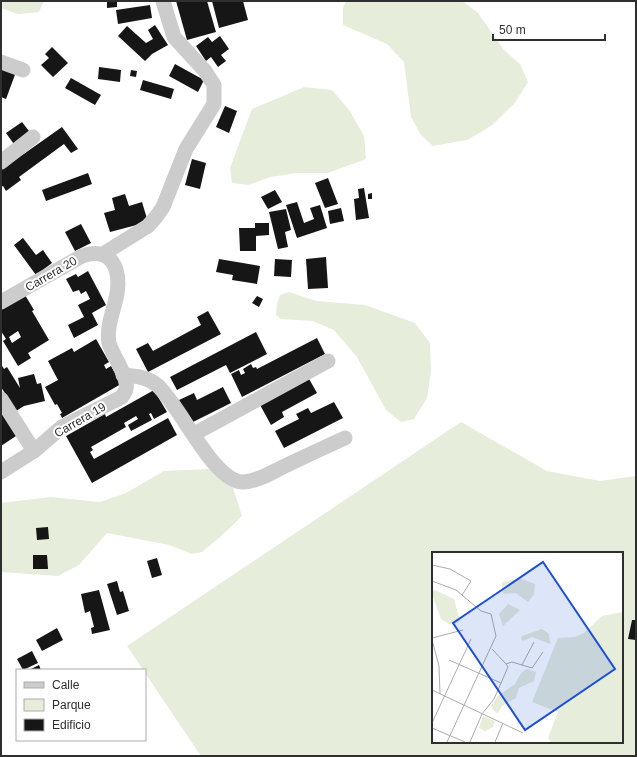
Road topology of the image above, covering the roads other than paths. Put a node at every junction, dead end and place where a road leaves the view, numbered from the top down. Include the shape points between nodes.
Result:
1 (163, 1) edge
2 (1, 62) edge
3 (23, 70) dead end
4 (33, 137) dead end
5 (1, 162) edge
6 (102, 254) junction
7 (1, 302) edge
8 (328, 361) dead end
9 (123, 375) junction
10 (1, 399) edge
11 (194, 434) junction
12 (345, 438) dead end
13 (34, 451) junction
14 (1, 472) edge

1 - 6 street via 174,36 214,85 214,104 186,149 163,207 156,217 148,226
2 - 3 street
4 - 5 street
6 - 7 street, Carrera 20 via 91,253 82,256
6 - 9 street via 114,262 117,277 109,343
8 - 11 street
9 - 11 street via 142,376 157,385
9 - 13 street, Carrera 19 via 127,388 122,397 62,427
10 - 13 street
11 - 12 street via 216,468 235,481 244,482 260,478
13 - 14 street, Carrera 19

